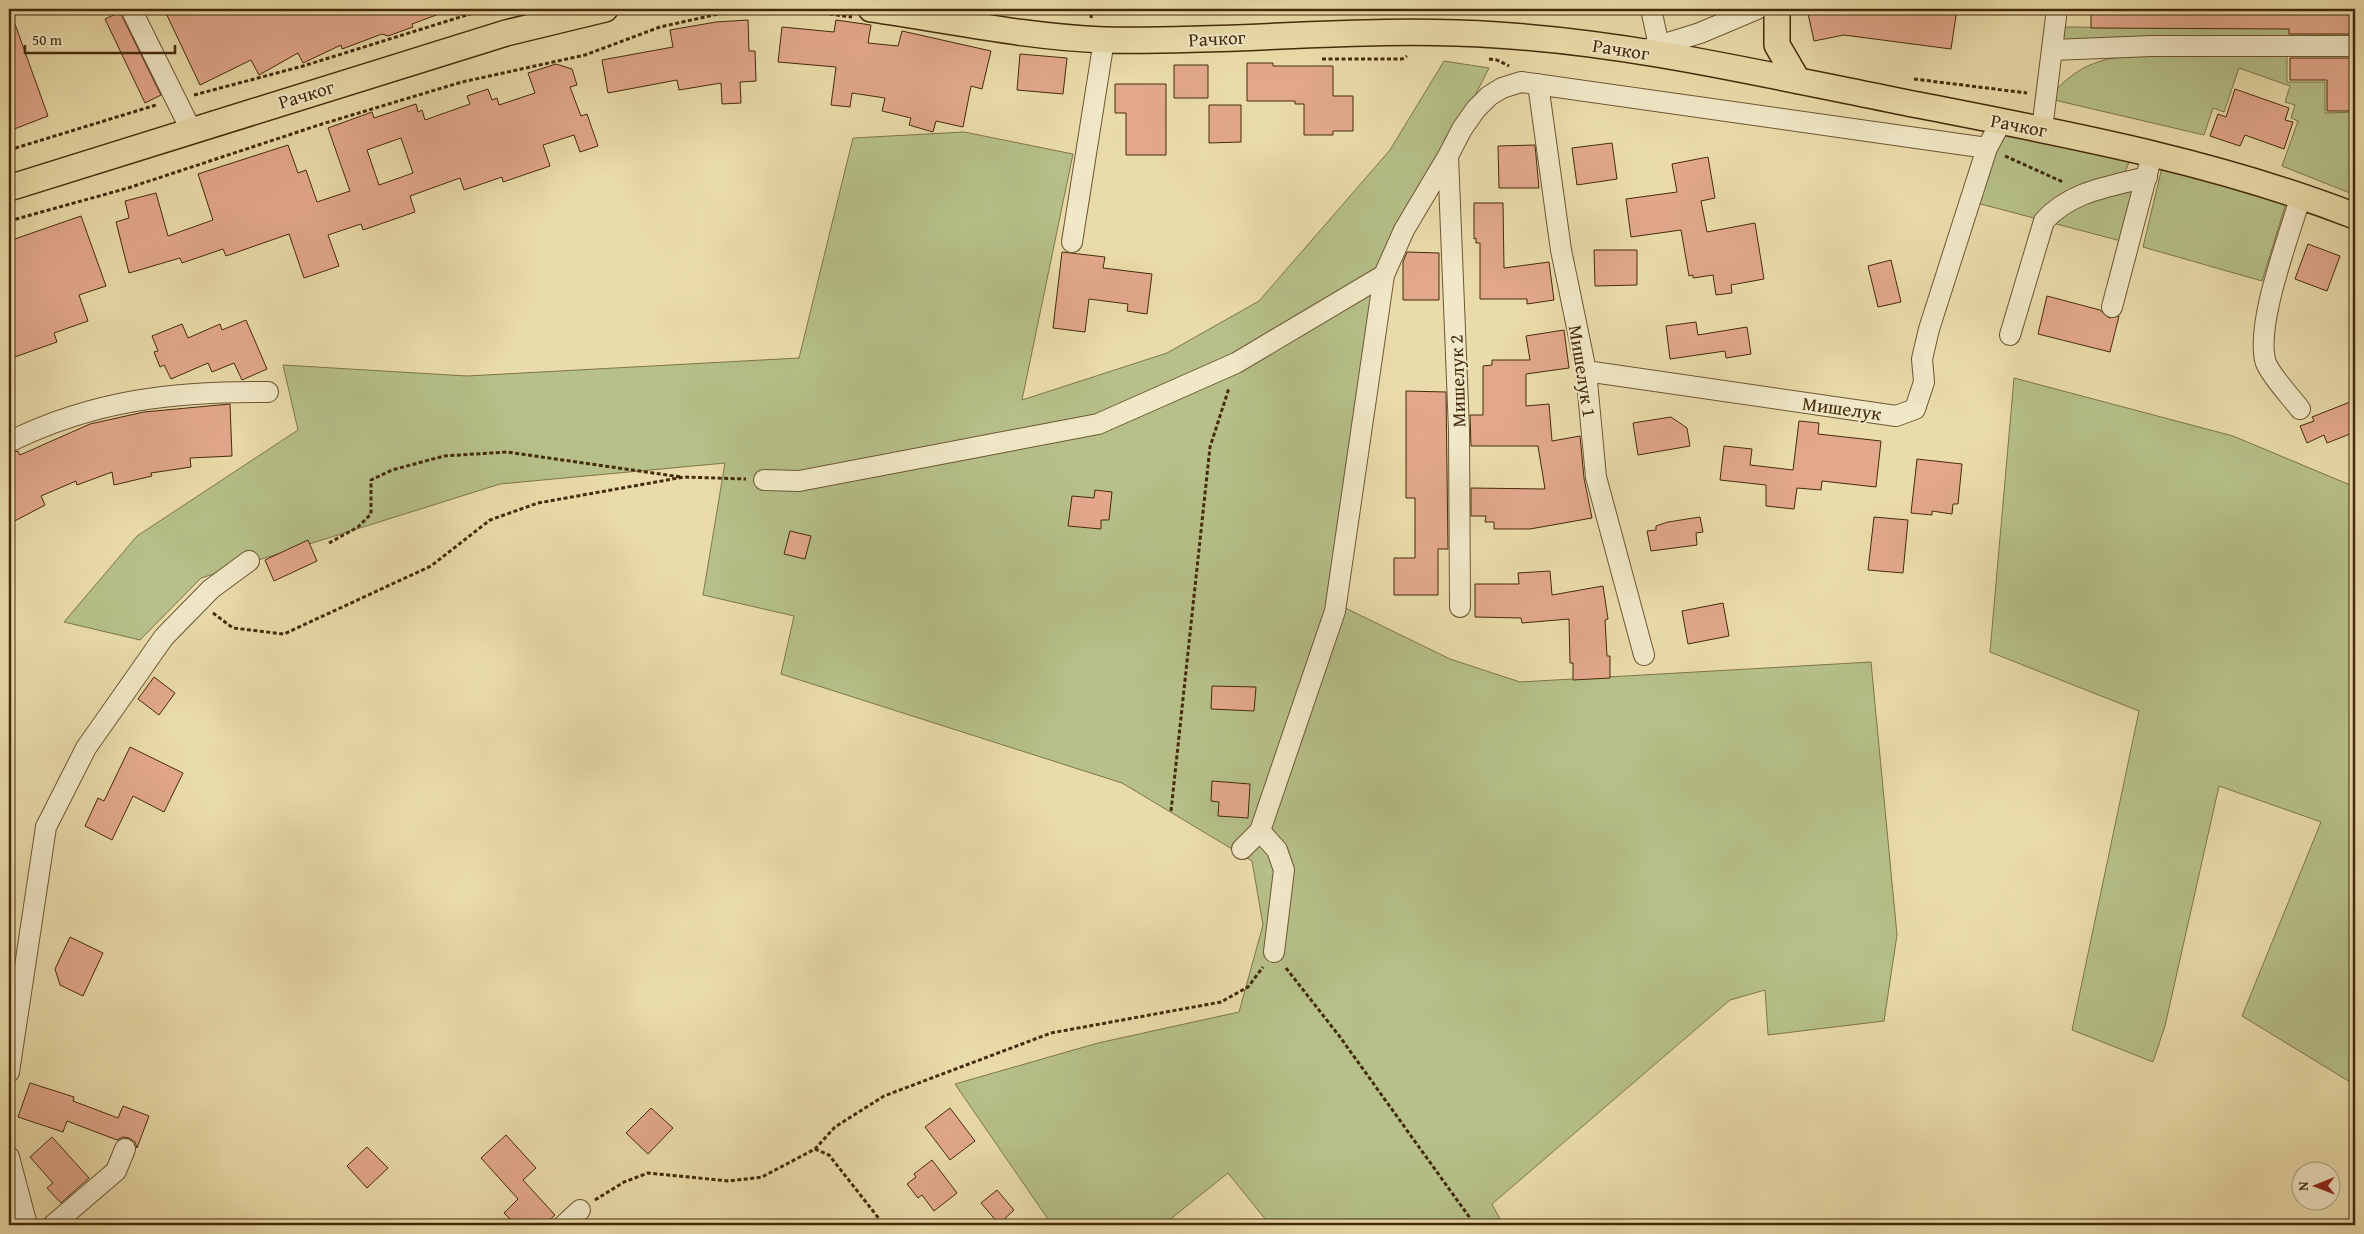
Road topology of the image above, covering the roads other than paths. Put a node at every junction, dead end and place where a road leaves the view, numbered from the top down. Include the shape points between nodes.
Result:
1 (131, 9) edge
2 (605, 9) edge
3 (1651, 9) edge
4 (1757, 9) edge
5 (1777, 9) edge
6 (2057, 9) edge
7 (866, 13) edge
8 (1104, 40) junction
9 (2355, 46) edge
10 (1648, 49) junction
11 (2052, 50) junction
12 (1798, 81) junction
13 (1530, 83) junction
14 (2001, 122) junction
15 (2042, 129) junction
16 (191, 130) junction
17 (1986, 148) junction
18 (2151, 152) junction
19 (1448, 156) junction
20 (2147, 177) junction
21 (9, 188) edge
22 (2301, 195) junction
23 (2355, 216) edge
24 (1072, 242) dead end
25 (1384, 275) junction
26 (2112, 307) dead end
27 (2010, 335) dead end
28 (1586, 371) junction
29 (268, 392) dead end
30 (2300, 410) dead end
31 (9, 442) edge
32 (764, 480) road end
33 (249, 561) dead end
34 (1460, 607) dead end
35 (1644, 655) dead end
36 (1260, 831) junction
37 (1242, 849) dead end
38 (1274, 952) road end
39 (9, 1072) edge
40 (125, 1150) dead end
41 (9, 1157) edge
42 (580, 1210) road end
43 (27, 1225) edge
44 (54, 1225) edge
45 (564, 1225) edge

1 - 16 street
2 - 16 main road, Рачког via 506,33
3 - 10 street
4 - 10 street via 1700,33
5 - 12 main road via 1777,45
6 - 11 street
7 - 8 main road, Рачког
8 - 10 main road, Рачког via 1458,33
8 - 24 street
9 - 11 street via 2152,46
10 - 12 main road, Рачког
11 - 15 street
12 - 14 main road, Рачког
13 - 17 street
13 - 19 street via 1502,88 1489,96 1462,129
13 - 28 street, Мишелук 1
14 - 15 main road, Рачког
14 - 17 street
15 - 18 main road, Рачког
16 - 21 main road, Рачког
17 - 28 street, Мишелук via 1929,328 1922,359 1924,382 1915,409 1896,416
18 - 20 street
18 - 22 main road, Рачког
19 - 25 street via 1404,230
19 - 34 street, Мишелук 2 via 1459,430
20 - 26 street
20 - 27 street via 2072,198 2056,207 2044,221
22 - 23 main road, Рачког
22 - 30 street via 2265,319 2263,343 2267,364
25 - 32 street via 1236,363 1098,424 799,481
25 - 36 street via 1335,611
28 - 35 street, Мишелук 1 via 1596,477
29 - 31 street via 199,392 117,403 61,419
33 - 39 street via 211,589 164,637 86,748 46,827
36 - 37 street
36 - 38 street via 1278,850 1284,870
40 - 44 street via 116,1171
41 - 43 street
42 - 45 street

